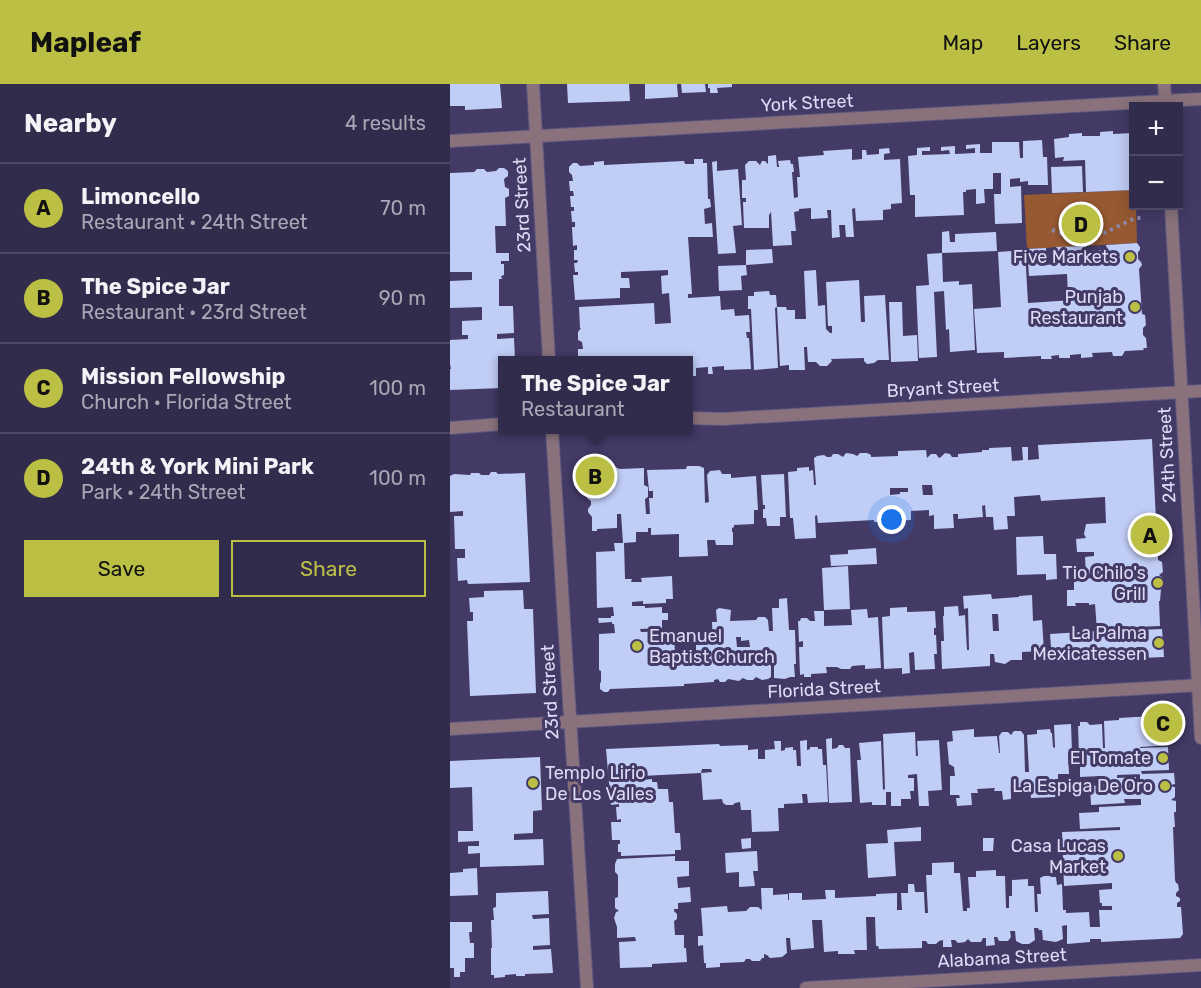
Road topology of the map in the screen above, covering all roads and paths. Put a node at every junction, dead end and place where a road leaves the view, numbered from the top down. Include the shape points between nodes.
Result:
1 (533, 84) edge
2 (1164, 84) edge
3 (1201, 99) edge
4 (1165, 102) edge
5 (1179, 102) edge
6 (1129, 106) edge
7 (536, 136) junction
8 (450, 141) edge
9 (1171, 210) edge
10 (1144, 218) dead end
11 (1052, 230) dead end
12 (549, 356) edge
13 (1201, 392) edge
14 (1181, 393) junction
15 (693, 418) edge
16 (498, 424) edge
17 (450, 428) edge
18 (552, 434) edge
19 (1200, 686) edge
20 (569, 722) junction
21 (450, 729) edge
22 (1201, 738) edge
23 (1201, 964) edge
24 (586, 988) edge
25 (806, 988) edge

1 - 7 street, 23rd Street
2 - 4 street
3 - 5 street, York Street
6 - 7 street, York Street
7 - 8 street, York Street
7 - 12 street, 23rd Street
9 - 14 street, 24th Street
10 - 11 path via 1135,218 1104,233 1069,236
13 - 14 street, Bryant Street
14 - 15 street, Bryant Street
14 - 19 street, 24th Street
16 - 17 street
18 - 20 street, 23rd Street
19 - 20 street, Florida Street
19 - 22 street, 24th Street
20 - 21 street, Florida Street
20 - 24 street, 23rd Street
23 - 25 street, Alabama Street

